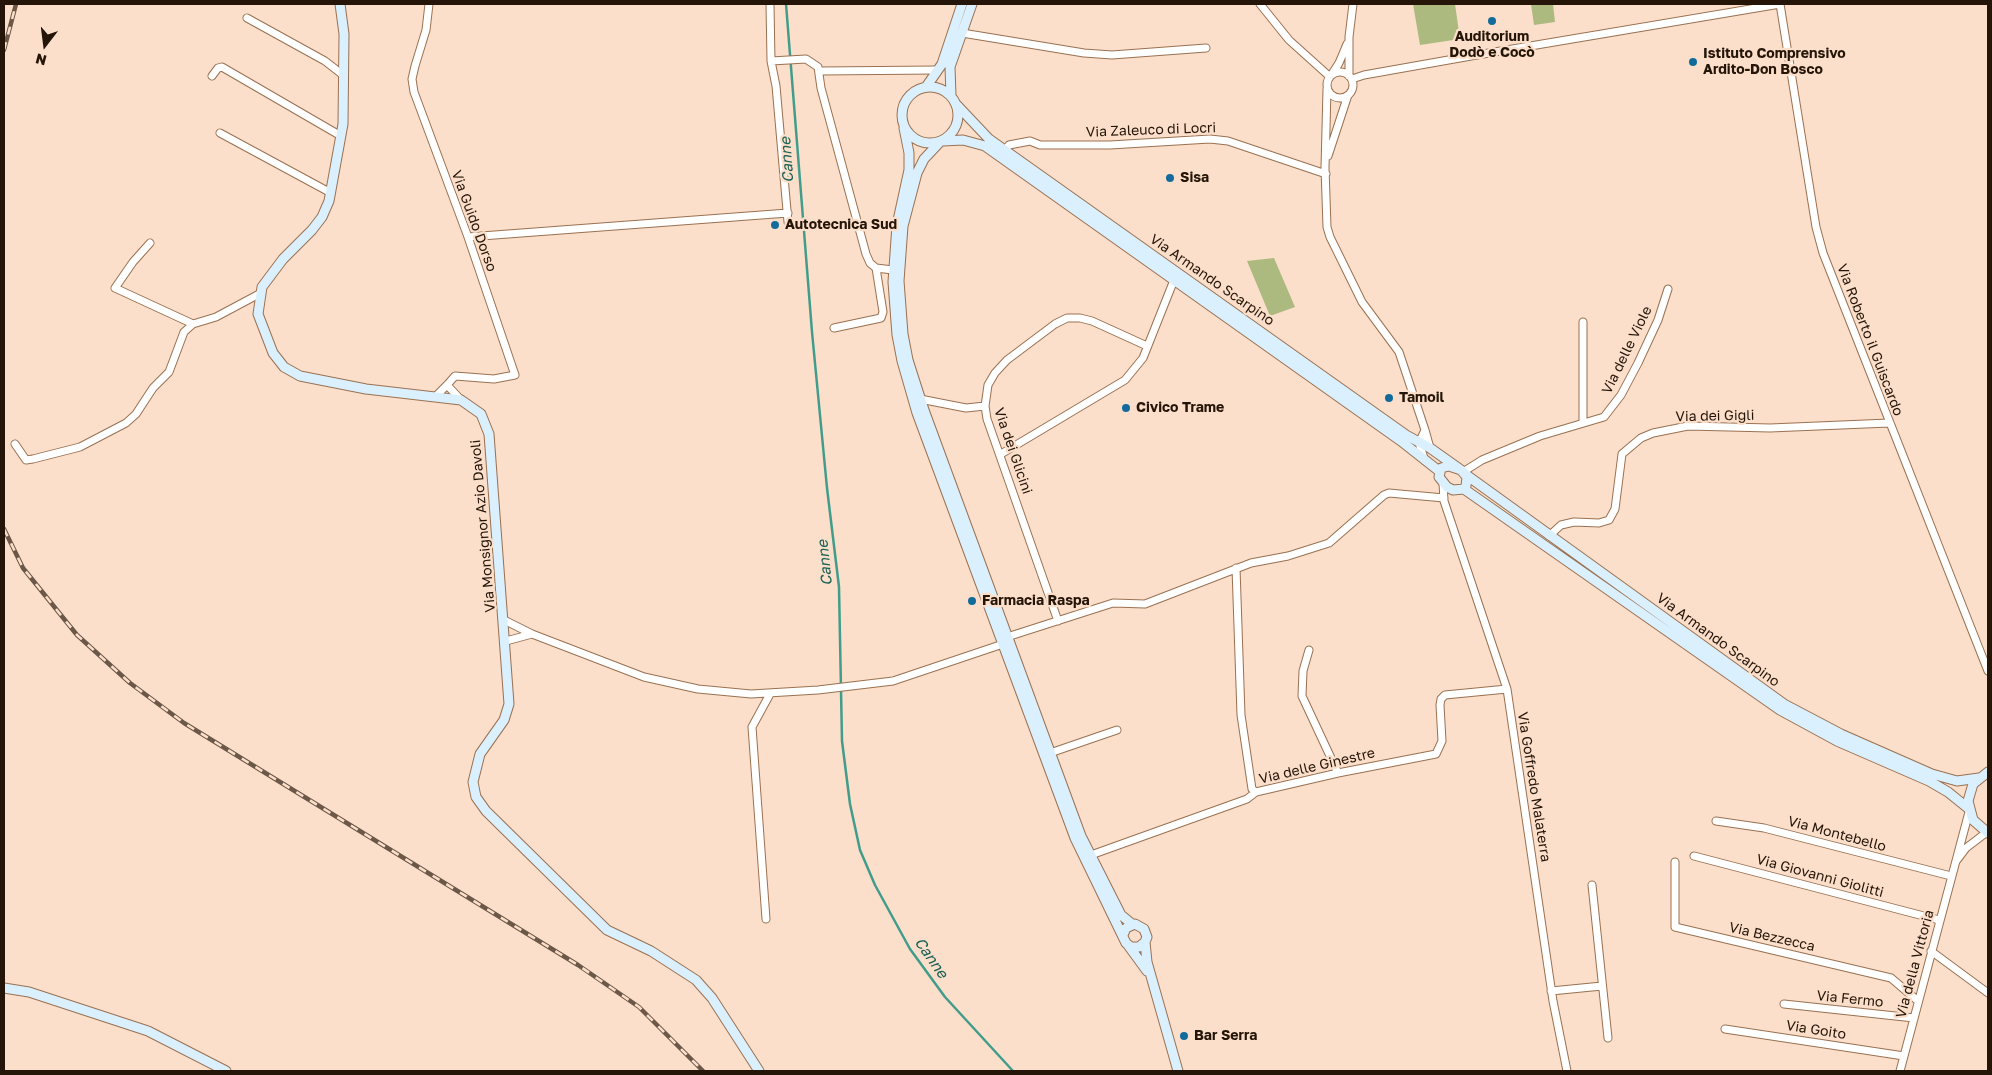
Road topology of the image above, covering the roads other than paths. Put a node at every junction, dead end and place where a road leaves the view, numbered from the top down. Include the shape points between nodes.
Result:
1 (340, 4) edge
2 (429, 4) edge
3 (770, 4) edge
4 (962, 4) edge
5 (972, 4) edge
6 (1260, 4) edge
7 (1353, 4) edge
8 (1780, 4) edge
9 (247, 18) dead end
10 (962, 33) junction
11 (1349, 37) junction
12 (1206, 48) dead end
13 (771, 61) junction
14 (938, 70) junction
15 (819, 71) junction
16 (343, 75) junction
17 (1331, 75) junction
18 (212, 76) dead end
19 (1351, 78) junction
20 (926, 87) junction
21 (1327, 90) junction
22 (1348, 95) junction
23 (953, 99) junction
24 (904, 128) junction
25 (220, 134) dead end
26 (341, 136) junction
27 (941, 142) junction
28 (1005, 150) junction
29 (1326, 171) junction
30 (331, 193) junction
31 (788, 213) junction
32 (788, 222) dead end
33 (468, 237) junction
34 (150, 243) dead end
35 (876, 268) junction
36 (893, 270) junction
37 (1174, 280) junction
38 (1668, 289) dead end
39 (261, 292) junction
40 (1583, 322) dead end
41 (193, 324) junction
42 (834, 328) dead end
43 (1148, 346) junction
44 (447, 385) junction
45 (435, 397) junction
46 (920, 399) junction
47 (461, 400) junction
48 (985, 406) junction
49 (1583, 423) junction
50 (1889, 423) junction
51 (1425, 430) junction
52 (1419, 443) junction
53 (15, 444) dead end
54 (1430, 448) junction
55 (1001, 454) junction
56 (1425, 461) junction
57 (1439, 471) junction
58 (1462, 471) junction
59 (1443, 483) junction
60 (1464, 489) junction
61 (1453, 490) junction
62 (1444, 498) junction
63 (1450, 513) junction
64 (1549, 536) junction
65 (1236, 568) junction
66 (504, 620) junction
67 (1058, 621) junction
68 (532, 634) junction
69 (1005, 640) junction
70 (506, 641) junction
71 (1309, 650) dead end
72 (1988, 671) edge
73 (1507, 689) junction
74 (770, 694) junction
75 (1118, 730) dead end
76 (1050, 753) junction
77 (1988, 765) edge
78 (1338, 772) junction
79 (1983, 775) edge
80 (1256, 792) junction
81 (1969, 810) junction
82 (1716, 821) dead end
83 (1988, 832) edge
84 (1090, 855) junction
85 (1694, 856) dead end
86 (1675, 862) dead end
87 (1954, 864) junction
88 (1951, 876) junction
89 (1592, 885) dead end
90 (766, 919) dead end
91 (1939, 920) junction
92 (1132, 924) junction
93 (1123, 935) junction
94 (1145, 942) junction
95 (1128, 945) junction
96 (1931, 952) junction
97 (1150, 975) junction
98 (1602, 986) junction
99 (4, 988) edge
100 (1552, 991) junction
101 (1988, 993) edge
102 (1918, 1001) junction
103 (1784, 1004) dead end
104 (1914, 1018) junction
105 (1724, 1029) dead end
106 (1608, 1038) dead end
107 (1904, 1056) junction
108 (226, 1071) edge
109 (759, 1071) edge
110 (1178, 1071) edge
111 (1568, 1071) edge
112 (1900, 1071) edge

1 - 16 street, Via Monsignor Azio Davoli via 344,34
2 - 33 street, Via Guido Dorso via 426,30 415,66 414,92
3 - 13 street
4 - 14 street
5 - 10 street
6 - 17 street via 1289,40
7 - 11 street
8 - 19 street
8 - 50 street, Via Roberto il Guiscardo via 1821,244 1834,286
9 - 16 street
10 - 12 street via 1112,55
10 - 23 street via 950,67
11 - 17 street
11 - 19 street
13 - 15 street via 806,59
13 - 31 street
14 - 15 street
14 - 20 street
15 - 35 street via 866,254 870,264
16 - 26 street, Via Monsignor Azio Davoli
17 - 19 street via 1339,71
17 - 21 street via 1326,83
18 - 26 street via 222,67
19 - 22 street via 1352,88
20 - 23 street via 944,90
20 - 24 street via 917,90 904,102 901,120
21 - 22 street via 1336,97
21 - 29 street
22 - 29 street
23 - 27 street via 958,120 955,129
23 - 28 street, Via Armando Scarpino via 989,139
24 - 27 street via 916,140 932,144
24 - 36 street via 909,153 908,170 896,225
25 - 30 street
26 - 30 street, Via Monsignor Azio Davoli
27 - 37 street, Via Armando Scarpino via 963,140 985,146
27 - 46 street via 924,159 917,173 903,226 900,255 903,334
28 - 29 street, Via Zaleuco di Locri via 1009,145 1030,141 1110,145 1210,139 1228,141
28 - 52 street, Via Armando Scarpino
29 - 51 street via 1330,237 1362,302 1399,352
30 - 39 street, Via Monsignor Azio Davoli via 322,216 284,259
31 - 32 street
31 - 33 street
33 - 44 street, Via Guido Dorso via 515,375 494,380 455,376
34 - 41 street via 115,288
35 - 36 street
35 - 42 street via 884,312 881,318
36 - 69 street via 897,335 909,386
37 - 43 street
37 - 56 street, Via Armando Scarpino
38 - 49 street, Via delle Viole via 1658,320 1621,396 1604,417
39 - 41 street via 216,317
39 - 45 street, Via Monsignor Azio Davoli via 258,314 273,353 284,367 300,376 366,389
40 - 49 street
41 - 53 street via 184,332 169,372 126,423 80,447 33,459 26,460
43 - 48 street, Via dei Glicini via 1092,321 1066,318 995,373 988,385
43 - 55 street via 1143,358 1125,380
44 - 45 street
44 - 47 street
45 - 47 street, Via Monsignor Azio Davoli
46 - 48 street via 966,408
46 - 69 street
47 - 66 street, Via Monsignor Azio Davoli via 481,414 489,434
48 - 55 street, Via dei Glicini
49 - 58 street, Via delle Viole via 1517,445
50 - 64 street, Via dei Gigli via 1770,428 1688,426 1653,433 1641,438 1622,454 1615,509 1609,520 1561,525
50 - 72 street, Via Roberto il Guiscardo
51 - 52 street
51 - 54 street
52 - 54 street, Via Armando Scarpino
52 - 56 street
54 - 58 street, Via Armando Scarpino
55 - 67 street, Via dei Glicini
56 - 57 street, Via Armando Scarpino
57 - 58 street via 1449,466
57 - 59 street
58 - 60 street via 1468,481
58 - 64 street, Via Armando Scarpino
59 - 61 street
59 - 62 street, Via Goffredo Malaterra
60 - 61 street
60 - 81 street, Via Armando Scarpino via 1780,710 1838,741 1929,781
61 - 63 street, Via Goffredo Malaterra
62 - 63 street, Via Goffredo Malaterra
62 - 65 street via 1389,493 1329,543
63 - 73 street, Via Goffredo Malaterra
64 - 79 street, Via Armando Scarpino via 1805,716 1946,779 1957,781
65 - 67 street via 1145,604 1114,603
65 - 80 street via 1241,715 1252,789
66 - 68 street
66 - 70 street, Via Monsignor Azio Davoli
67 - 69 street
68 - 70 street
68 - 74 street via 659,681 698,689
69 - 74 street via 893,681
69 - 76 street
69 - 93 street via 1075,838
70 - 109 street, Via Monsignor Azio Davoli via 508,712 480,754 473,782 480,803 607,930 651,951 696,980 712,998
71 - 78 street via 1301,679 1302,696
73 - 78 street, Via delle Ginestre via 1445,695 1440,705 1442,741 1436,754
73 - 100 street, Via Goffredo Malaterra
74 - 90 street via 752,727
75 - 76 street
76 - 84 street
77 - 79 street
78 - 80 street, Via delle Ginestre
79 - 81 street via 1970,792
80 - 84 street, Via delle Ginestre via 1247,799
81 - 83 street, Via Armando Scarpino via 1973,820
81 - 87 street, Via della Vittoria
82 - 88 street, Via Montebello via 1764,828
83 - 87 street, Via della Vittoria via 1966,848
84 - 92 street via 1121,914
85 - 91 street, Via Giovanni Giolitti
86 - 102 street, Via Bezzecca via 1675,926 1891,978
87 - 88 street, Via della Vittoria
88 - 91 street, Via della Vittoria
89 - 98 street
91 - 96 street, Via della Vittoria
92 - 93 street
92 - 94 street via 1144,929
93 - 95 street
94 - 95 street via 1139,947
94 - 97 street
95 - 97 street
96 - 101 street
96 - 102 street, Via della Vittoria
97 - 110 street
98 - 100 street
98 - 106 street
99 - 108 street via 29,992 148,1031
100 - 111 street, Via Goffredo Malaterra
102 - 104 street, Via della Vittoria
103 - 104 street, Via Fermo
104 - 107 street, Via della Vittoria
105 - 107 street, Via Goito
107 - 112 street, Via della Vittoria

